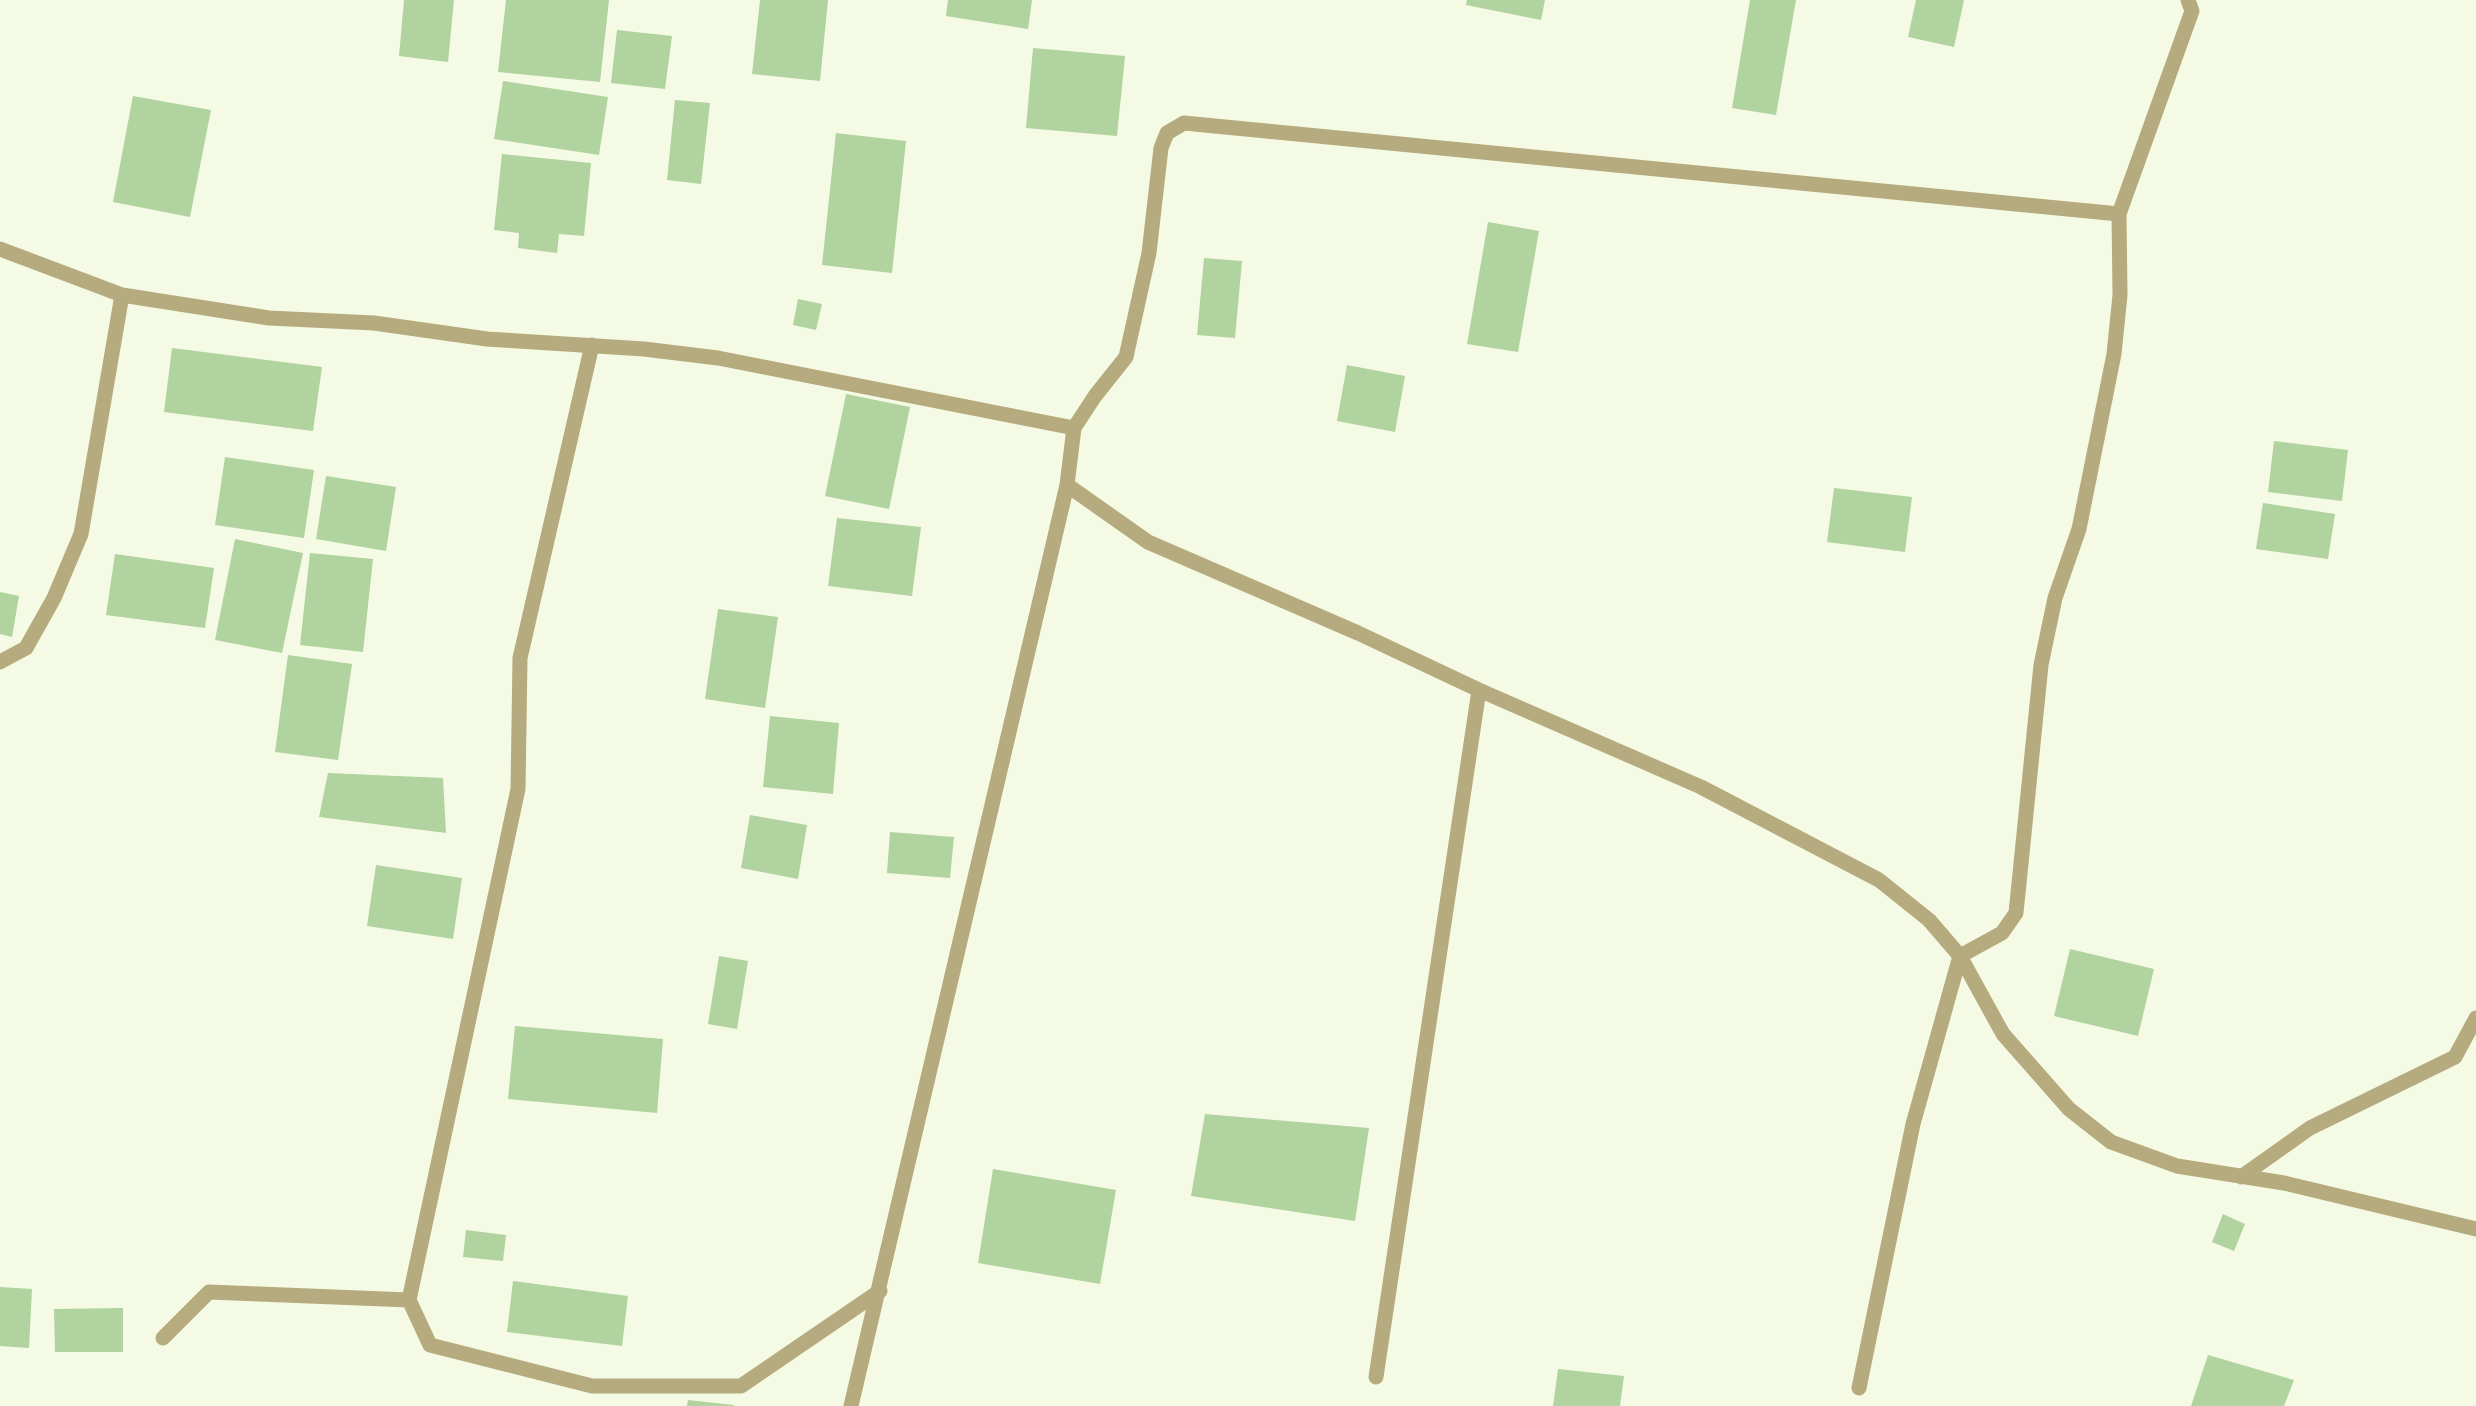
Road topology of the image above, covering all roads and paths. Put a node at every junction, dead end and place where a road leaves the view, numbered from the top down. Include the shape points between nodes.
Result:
1 (2188, 0) edge
2 (2119, 214) junction
3 (0, 249) edge
4 (122, 295) junction
5 (592, 345) junction
6 (1074, 428) junction
7 (1067, 485) junction
8 (0, 662) edge
9 (1479, 690) junction
10 (1960, 956) junction
11 (2476, 1018) edge
12 (2241, 1177) junction
13 (2476, 1229) edge
14 (880, 1292) junction
15 (409, 1300) junction
16 (163, 1338) dead end
17 (1376, 1376) dead end
18 (1859, 1388) dead end
19 (851, 1406) edge

1 - 2 street via 2192,11
2 - 6 street via 1184,123 1167,133 1161,148 1149,253 1126,357
2 - 10 street via 2120,295 2114,354 2079,529 2055,598 2040,665 2016,913 2002,933
3 - 4 street
4 - 5 street via 269,318 374,323 487,339
4 - 8 street via 81,534 54,598 26,648
5 - 6 street via 718,358
5 - 15 street via 520,658 518,789
6 - 7 street
7 - 9 street via 1148,542 1358,633
7 - 14 street
9 - 10 street via 1700,787 1879,880 1929,920
9 - 17 street
10 - 12 street via 2003,1034 2069,1109 2111,1142 2177,1166
10 - 18 street via 1913,1124
11 - 12 street via 2455,1057 2310,1128
12 - 13 street via 2284,1183
14 - 15 street via 741,1386 592,1386 430,1345
14 - 19 street
15 - 16 street via 209,1292

